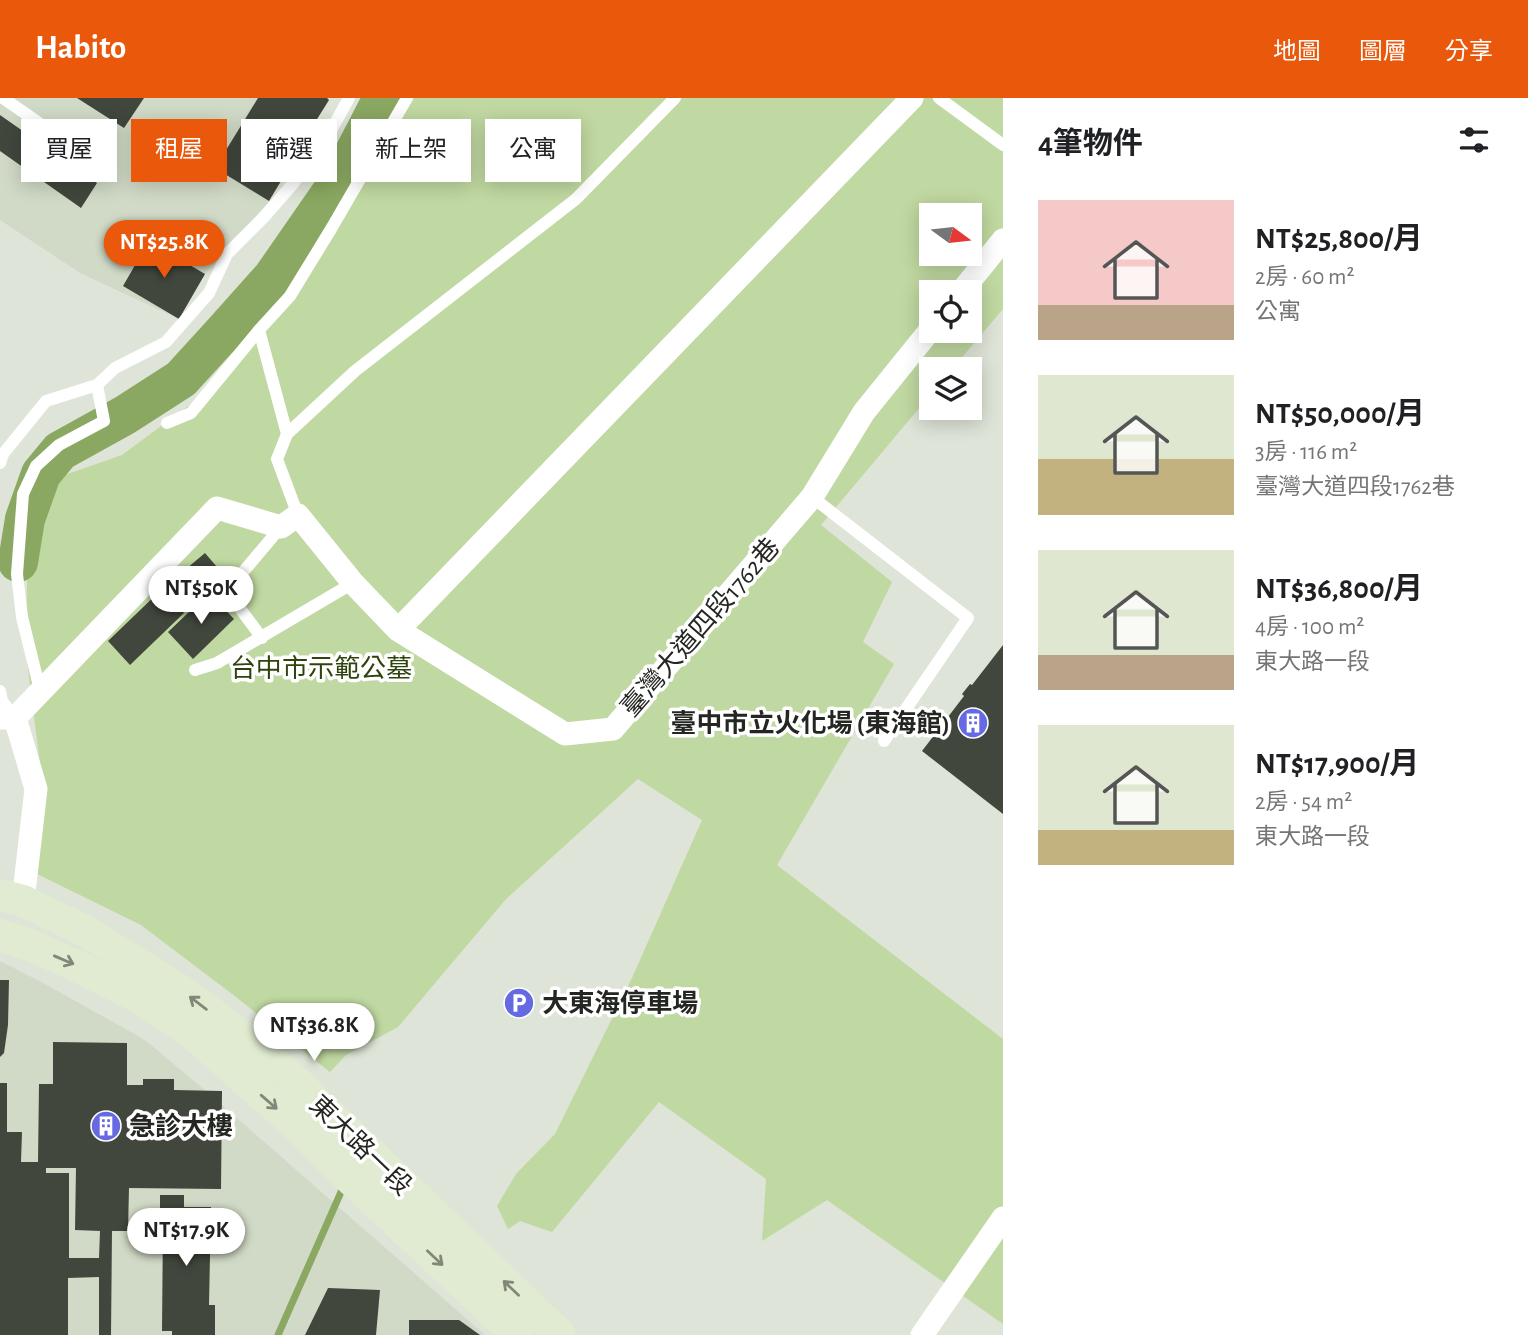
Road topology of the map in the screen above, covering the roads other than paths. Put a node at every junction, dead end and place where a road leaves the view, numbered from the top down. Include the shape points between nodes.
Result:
1 (3, 98) edge
2 (349, 98) edge
3 (407, 98) edge
4 (675, 98) edge
5 (912, 98) edge
6 (939, 98) edge
7 (33, 119) edge
8 (1003, 145) edge
9 (1003, 240) edge
10 (971, 280) edge
11 (259, 330) junction
12 (920, 343) edge
13 (97, 385) junction
14 (167, 423) dead end
15 (288, 434) junction
16 (0, 463) edge
17 (819, 503) junction
18 (289, 521) junction
19 (353, 583) junction
20 (398, 630) junction
21 (262, 638) junction
22 (195, 670) dead end
23 (40, 690) junction
24 (0, 691) edge
25 (8, 718) edge
26 (884, 741) dead end
27 (11, 898) edge
28 (0, 935) edge
29 (1003, 1218) edge
30 (517, 1335) edge
31 (560, 1335) edge
32 (922, 1335) edge

1 - 7 lane
2 - 13 lane via 299,175 227,254 209,293 166,342 115,368
3 - 11 lane via 290,296
4 - 15 lane via 576,199 355,371
5 - 20 street
6 - 8 lane
9 - 10 street
11 - 14 lane via 191,413
11 - 15 lane
12 - 17 street, 臺灣大道四段1762巷 via 864,412
13 - 16 lane via 46,401
13 - 23 lane via 104,421 59,445 36,466 23,494 17,574
15 - 18 lane via 277,459
17 - 20 street, 臺灣大道四段1762巷 via 613,729 565,734
17 - 26 lane via 968,618
18 - 19 street, 臺灣大道四段1762巷
18 - 21 lane via 227,591
18 - 23 street via 217,509
19 - 20 street, 臺灣大道四段1762巷
19 - 21 lane
21 - 22 lane
23 - 25 street
24 - 25 lane
25 - 27 street via 36,789
31 -> 27 street, 東大路一段 via 287,1073 231,1027 87,932
28 -> 30 street, 東大路一段 via 75,965 186,1028 295,1124
29 - 32 street

